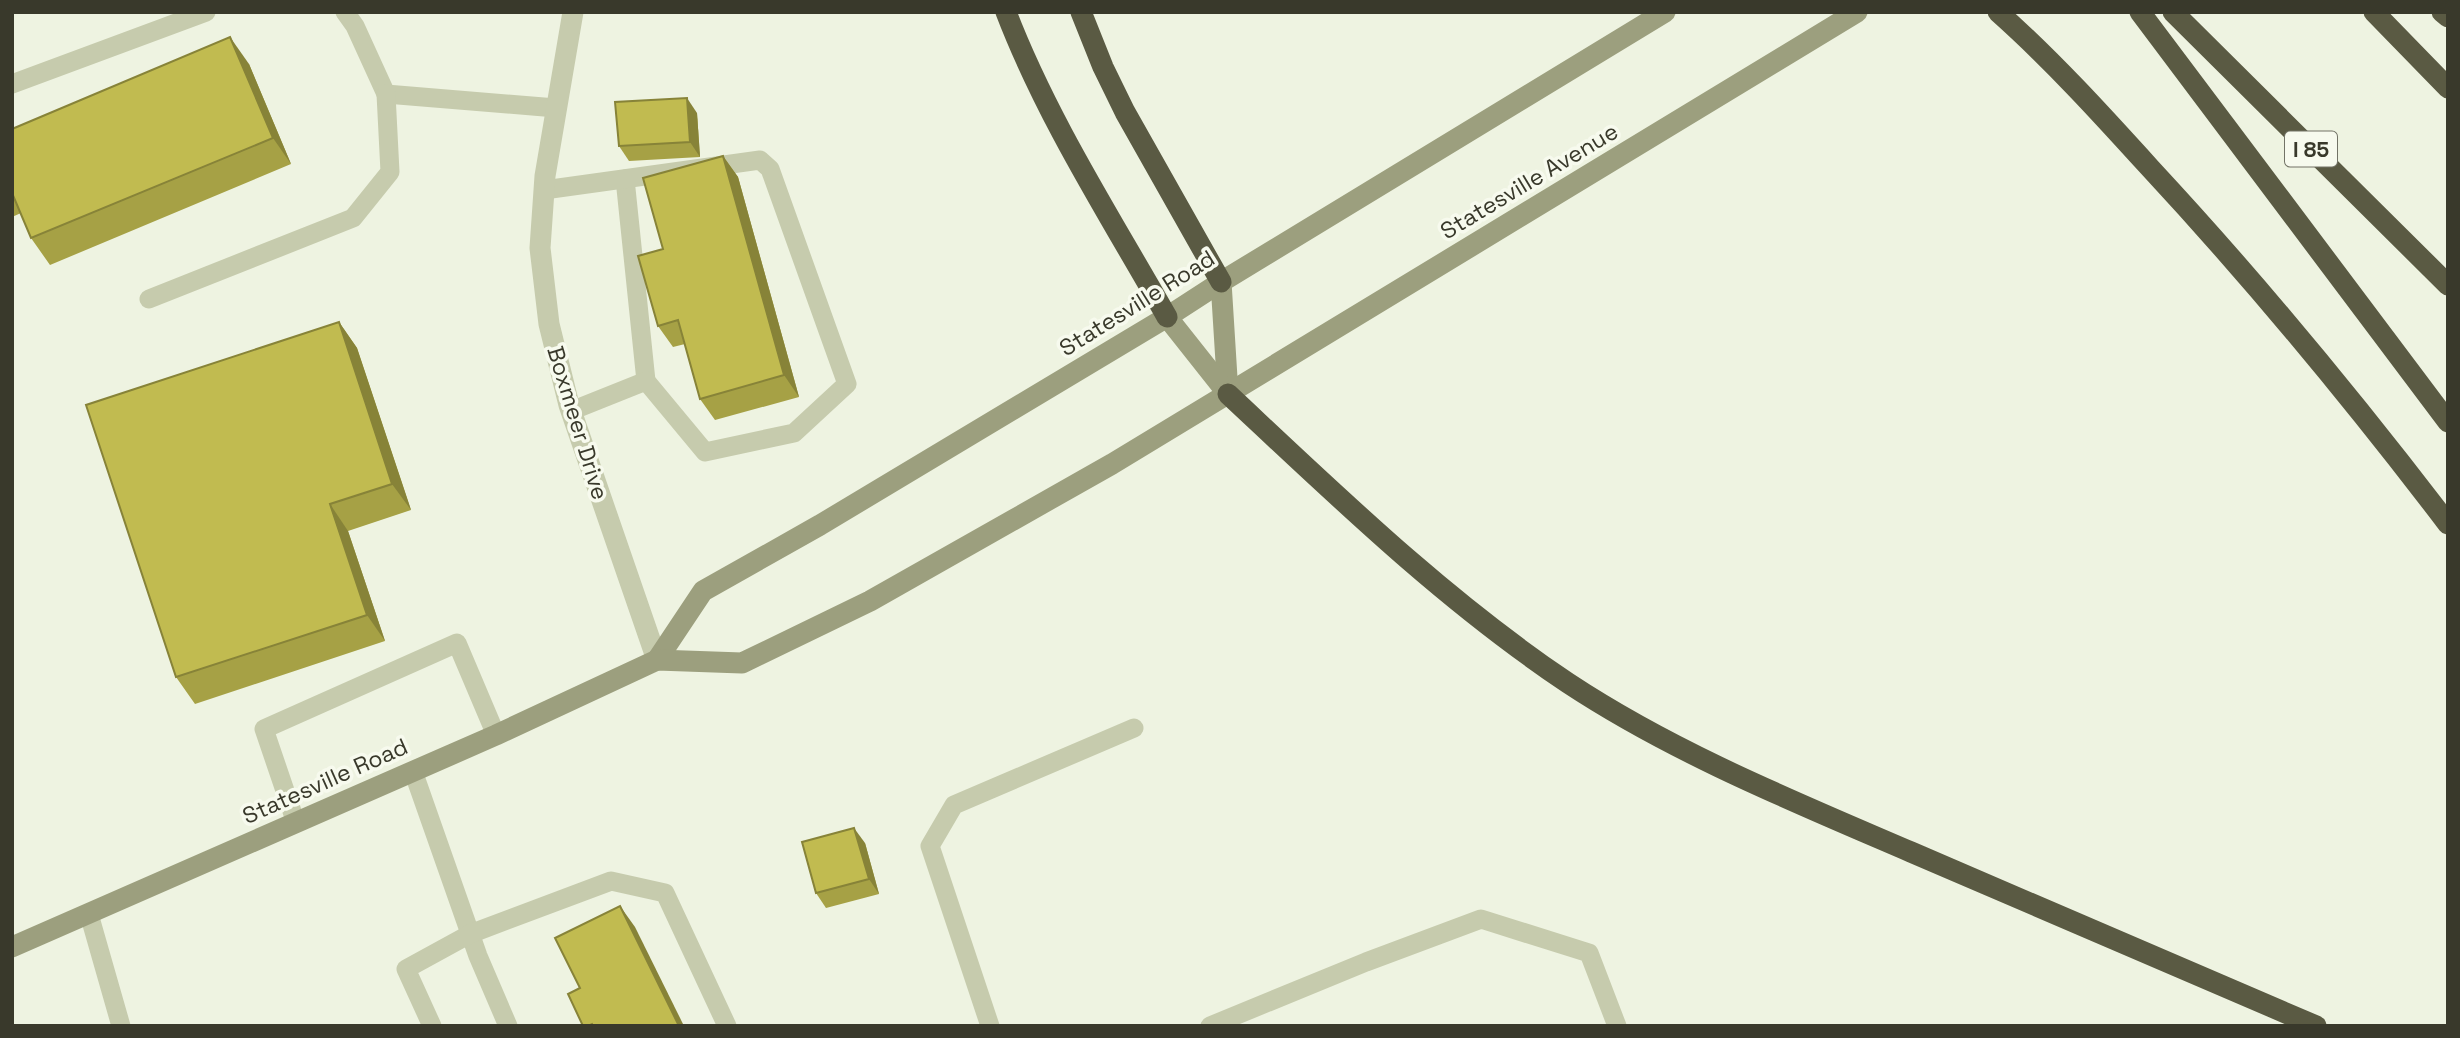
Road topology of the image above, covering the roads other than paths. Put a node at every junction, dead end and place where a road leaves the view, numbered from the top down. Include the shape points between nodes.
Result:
1 (206, 12) edge
2 (345, 12) edge
3 (573, 12) edge
4 (1006, 12) edge
5 (1081, 12) edge
6 (1665, 12) edge
7 (1857, 12) edge
8 (1998, 12) edge
9 (2140, 12) edge
10 (2174, 12) edge
11 (2374, 12) edge
12 (2442, 12) edge
13 (2448, 16) edge
14 (12, 84) edge
15 (2448, 88) edge
16 (386, 94) junction
17 (556, 108) junction
18 (625, 179) junction
19 (544, 190) junction
20 (1221, 282) junction
21 (2448, 285) edge
22 (149, 299) dead end
23 (1167, 317) junction
24 (646, 381) junction
25 (1228, 394) junction
26 (571, 411) junction
27 (2448, 422) edge
28 (2448, 524) edge
29 (657, 660) junction
30 (1134, 728) dead end
31 (496, 735) junction
32 (413, 772) junction
33 (296, 823) junction
34 (89, 914) junction
35 (470, 934) junction
36 (12, 947) edge
37 (121, 1026) edge
38 (432, 1026) edge
39 (508, 1026) edge
40 (727, 1026) edge
41 (990, 1026) edge
42 (1210, 1026) edge
43 (1617, 1026) edge
44 (2316, 1026) edge

1 - 14 lane
2 - 16 lane
3 - 17 street, Boxmeer Drive
4 - 23 highway via 1068,143
5 - 20 highway via 1125,112
6 - 20 main road, Statesville Road
7 - 25 main road, Statesville Avenue
8 - 28 highway via 2089,102 2283,316
9 - 27 highway
10 - 21 highway, I 85
11 - 15 highway
12 - 13 highway
16 - 17 lane
16 - 22 lane via 390,172 353,218
17 - 19 street, Boxmeer Drive
18 - 19 lane
18 - 24 lane
18 - 24 lane via 760,160 770,169 847,384 794,433 705,452
19 - 26 street, Boxmeer Drive via 540,248 549,324
20 - 23 main road, Statesville Road
20 - 25 main road
23 - 25 main road
23 - 29 main road, Statesville Road via 703,591
24 - 26 lane
25 - 29 main road, Statesville Road via 988,536 870,601 742,663
25 - 44 highway via 1455,601 1571,685 1629,719 1821,813
26 - 29 street, Boxmeer Drive
29 - 31 main road, Statesville Road
30 - 41 lane via 954,805 929,846
31 - 32 main road, Statesville Road
31 - 33 lane via 457,643 445,648 264,729
32 - 33 main road, Statesville Road
32 - 35 lane
33 - 34 main road, Statesville Road
34 - 36 main road, Statesville Road
34 - 37 lane
35 - 38 lane via 406,969
35 - 39 lane
35 - 40 lane via 611,881 665,893
42 - 43 lane via 1481,919 1589,953

